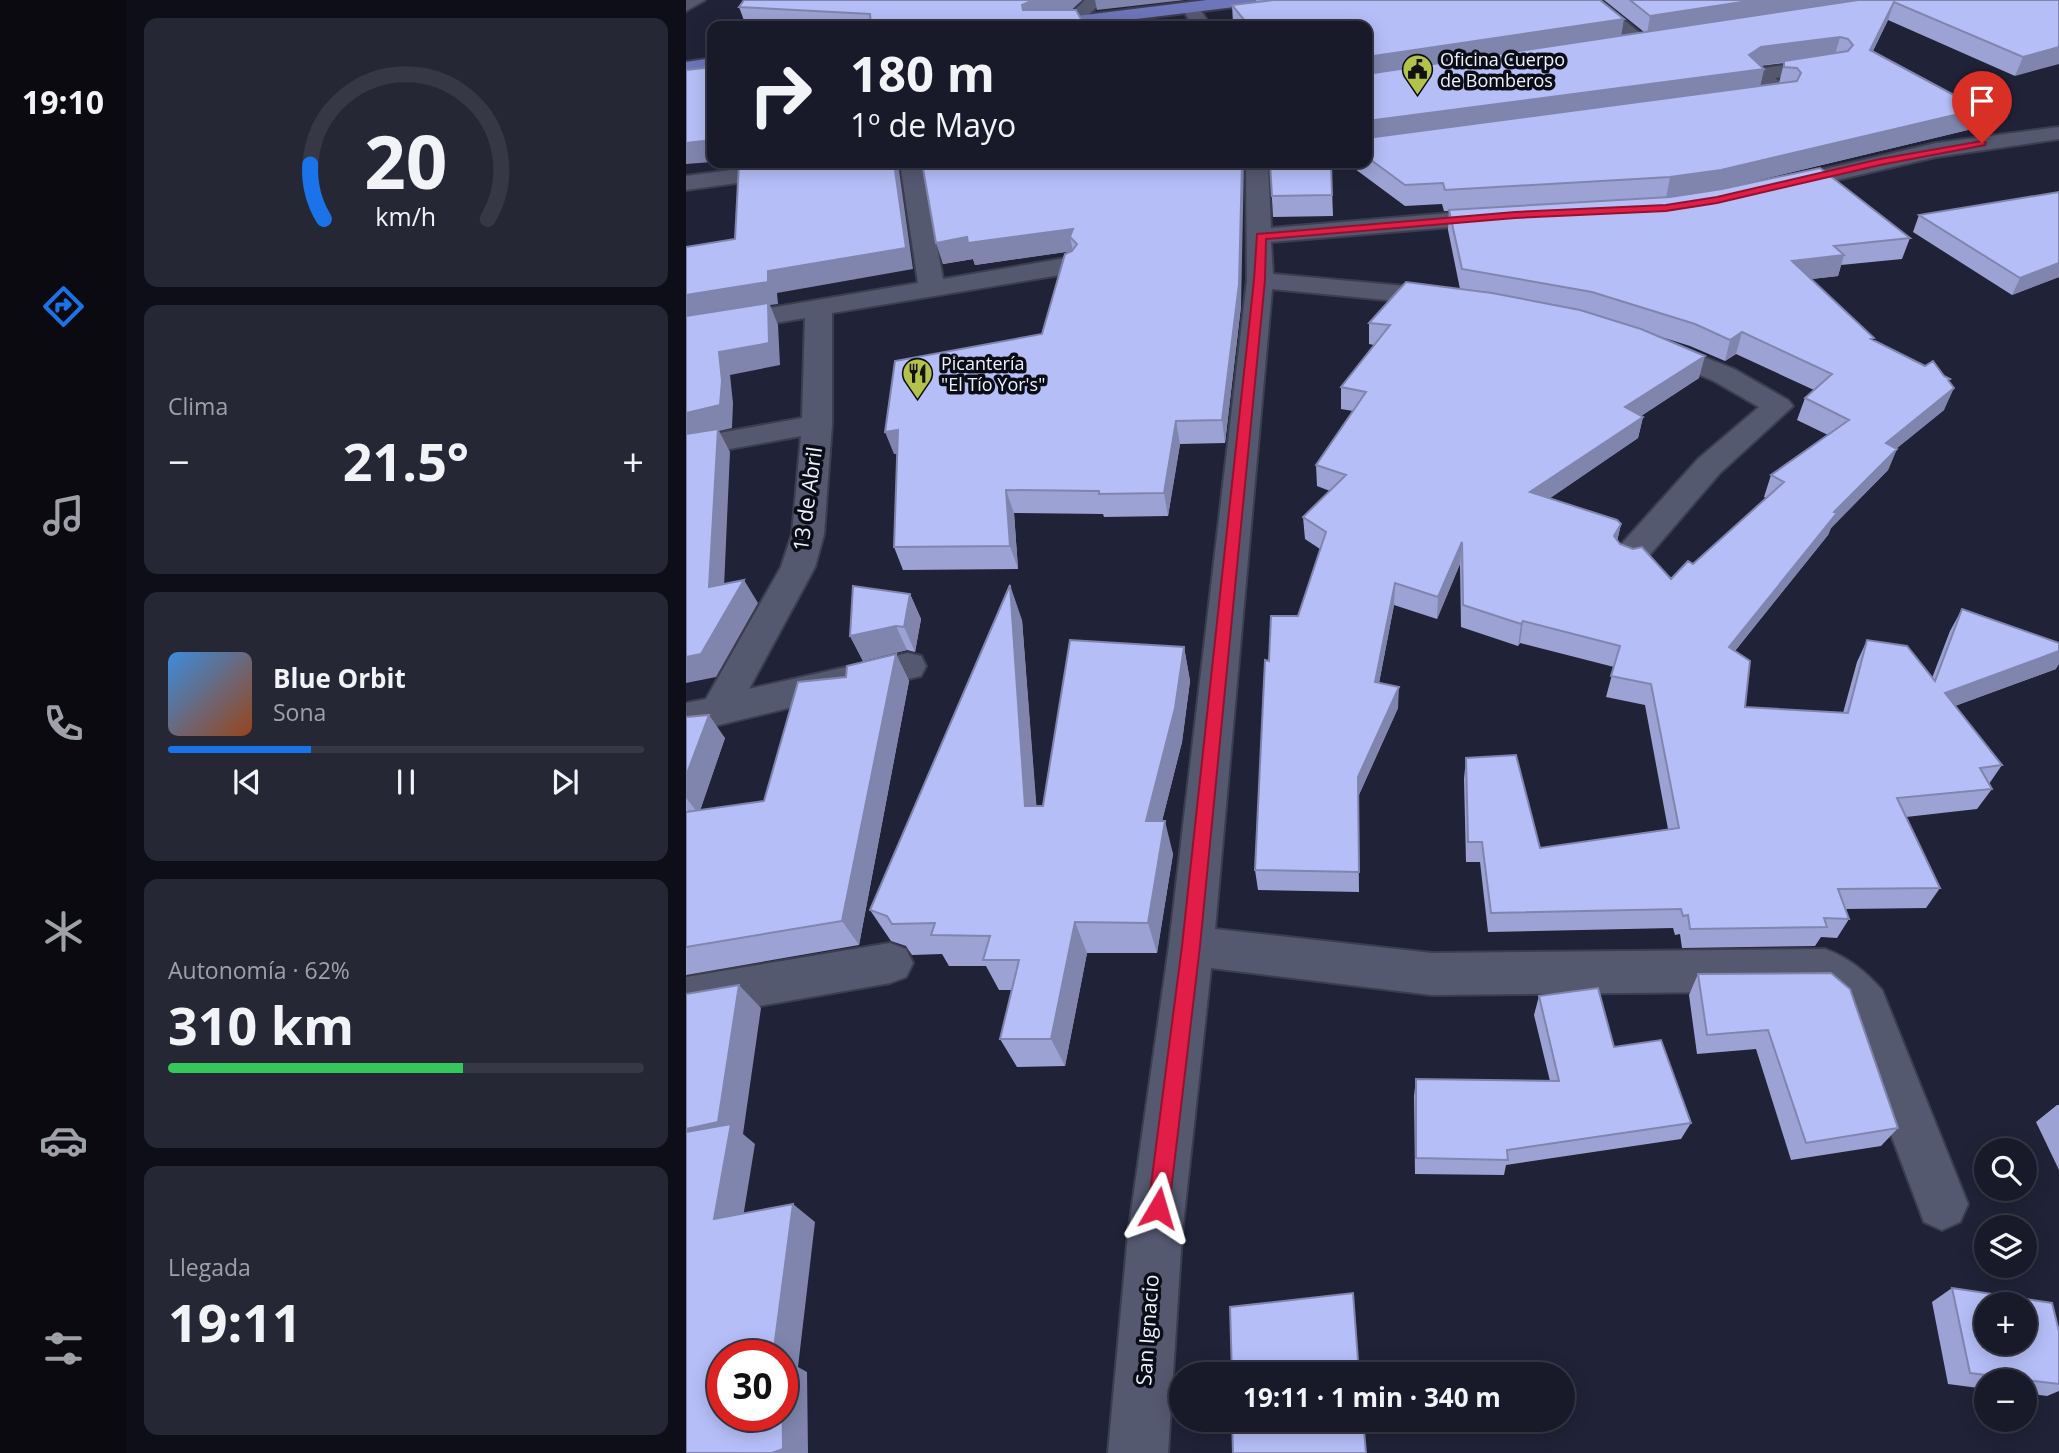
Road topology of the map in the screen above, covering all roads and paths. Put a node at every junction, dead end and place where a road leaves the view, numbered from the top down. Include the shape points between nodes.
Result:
1 (696, 0) edge
2 (1095, 0) edge
3 (1589, 0) edge
4 (686, 6) edge
5 (1258, 6) edge
6 (1197, 18) edge
7 (1072, 21) edge
8 (1133, 21) edge
9 (1178, 21) edge
10 (1615, 47) edge
11 (1835, 64) edge
12 (707, 65) edge
13 (686, 68) edge
14 (707, 80) edge
15 (686, 82) edge
16 (1757, 98) edge
17 (2059, 133) edge
18 (794, 168) edge
19 (912, 168) edge
20 (1262, 168) edge
21 (686, 183) edge
22 (1754, 192) edge
23 (1528, 215) edge
24 (1261, 236) junction
25 (1066, 267) edge
26 (1260, 280) junction
27 (932, 288) junction
28 (1479, 303) edge
29 (819, 308) junction
30 (686, 330) edge
31 (1626, 336) edge
32 (817, 424) junction
33 (686, 448) edge
34 (1629, 557) edge
35 (908, 666) dead end
36 (702, 714) edge
37 (1191, 946) junction
38 (890, 963) dead end
39 (686, 998) edge
40 (1942, 1204) dead end
41 (1138, 1453) edge

1 - 4 street
2 - 7 street
3 - 10 street via 1650,42
5 - 6 main road
6 - 8 main road
6 - 9 main road
11 - 16 street via 1757,75 1784,94
12 - 13 main road
14 - 15 main road
17 - 22 street via 1936,150
18 - 21 street
19 - 27 street
20 - 24 street, San Ignacio
23 - 24 street
24 - 26 street, San Ignacio
25 - 27 street
26 - 28 street
26 - 37 street, San Ignacio
27 - 29 street
29 - 30 street
29 - 32 street, 13 de Abril
31 - 34 street via 1677,353 1778,406 1709,466
32 - 33 street
32 - 36 street, 13 de Abril via 807,534 798,567
35 - 36 street, 13 de Abril
37 - 40 street via 1433,974 1825,970 1848,985 1866,1005
37 - 41 street, San Ignacio via 1155,1234
38 - 39 street

